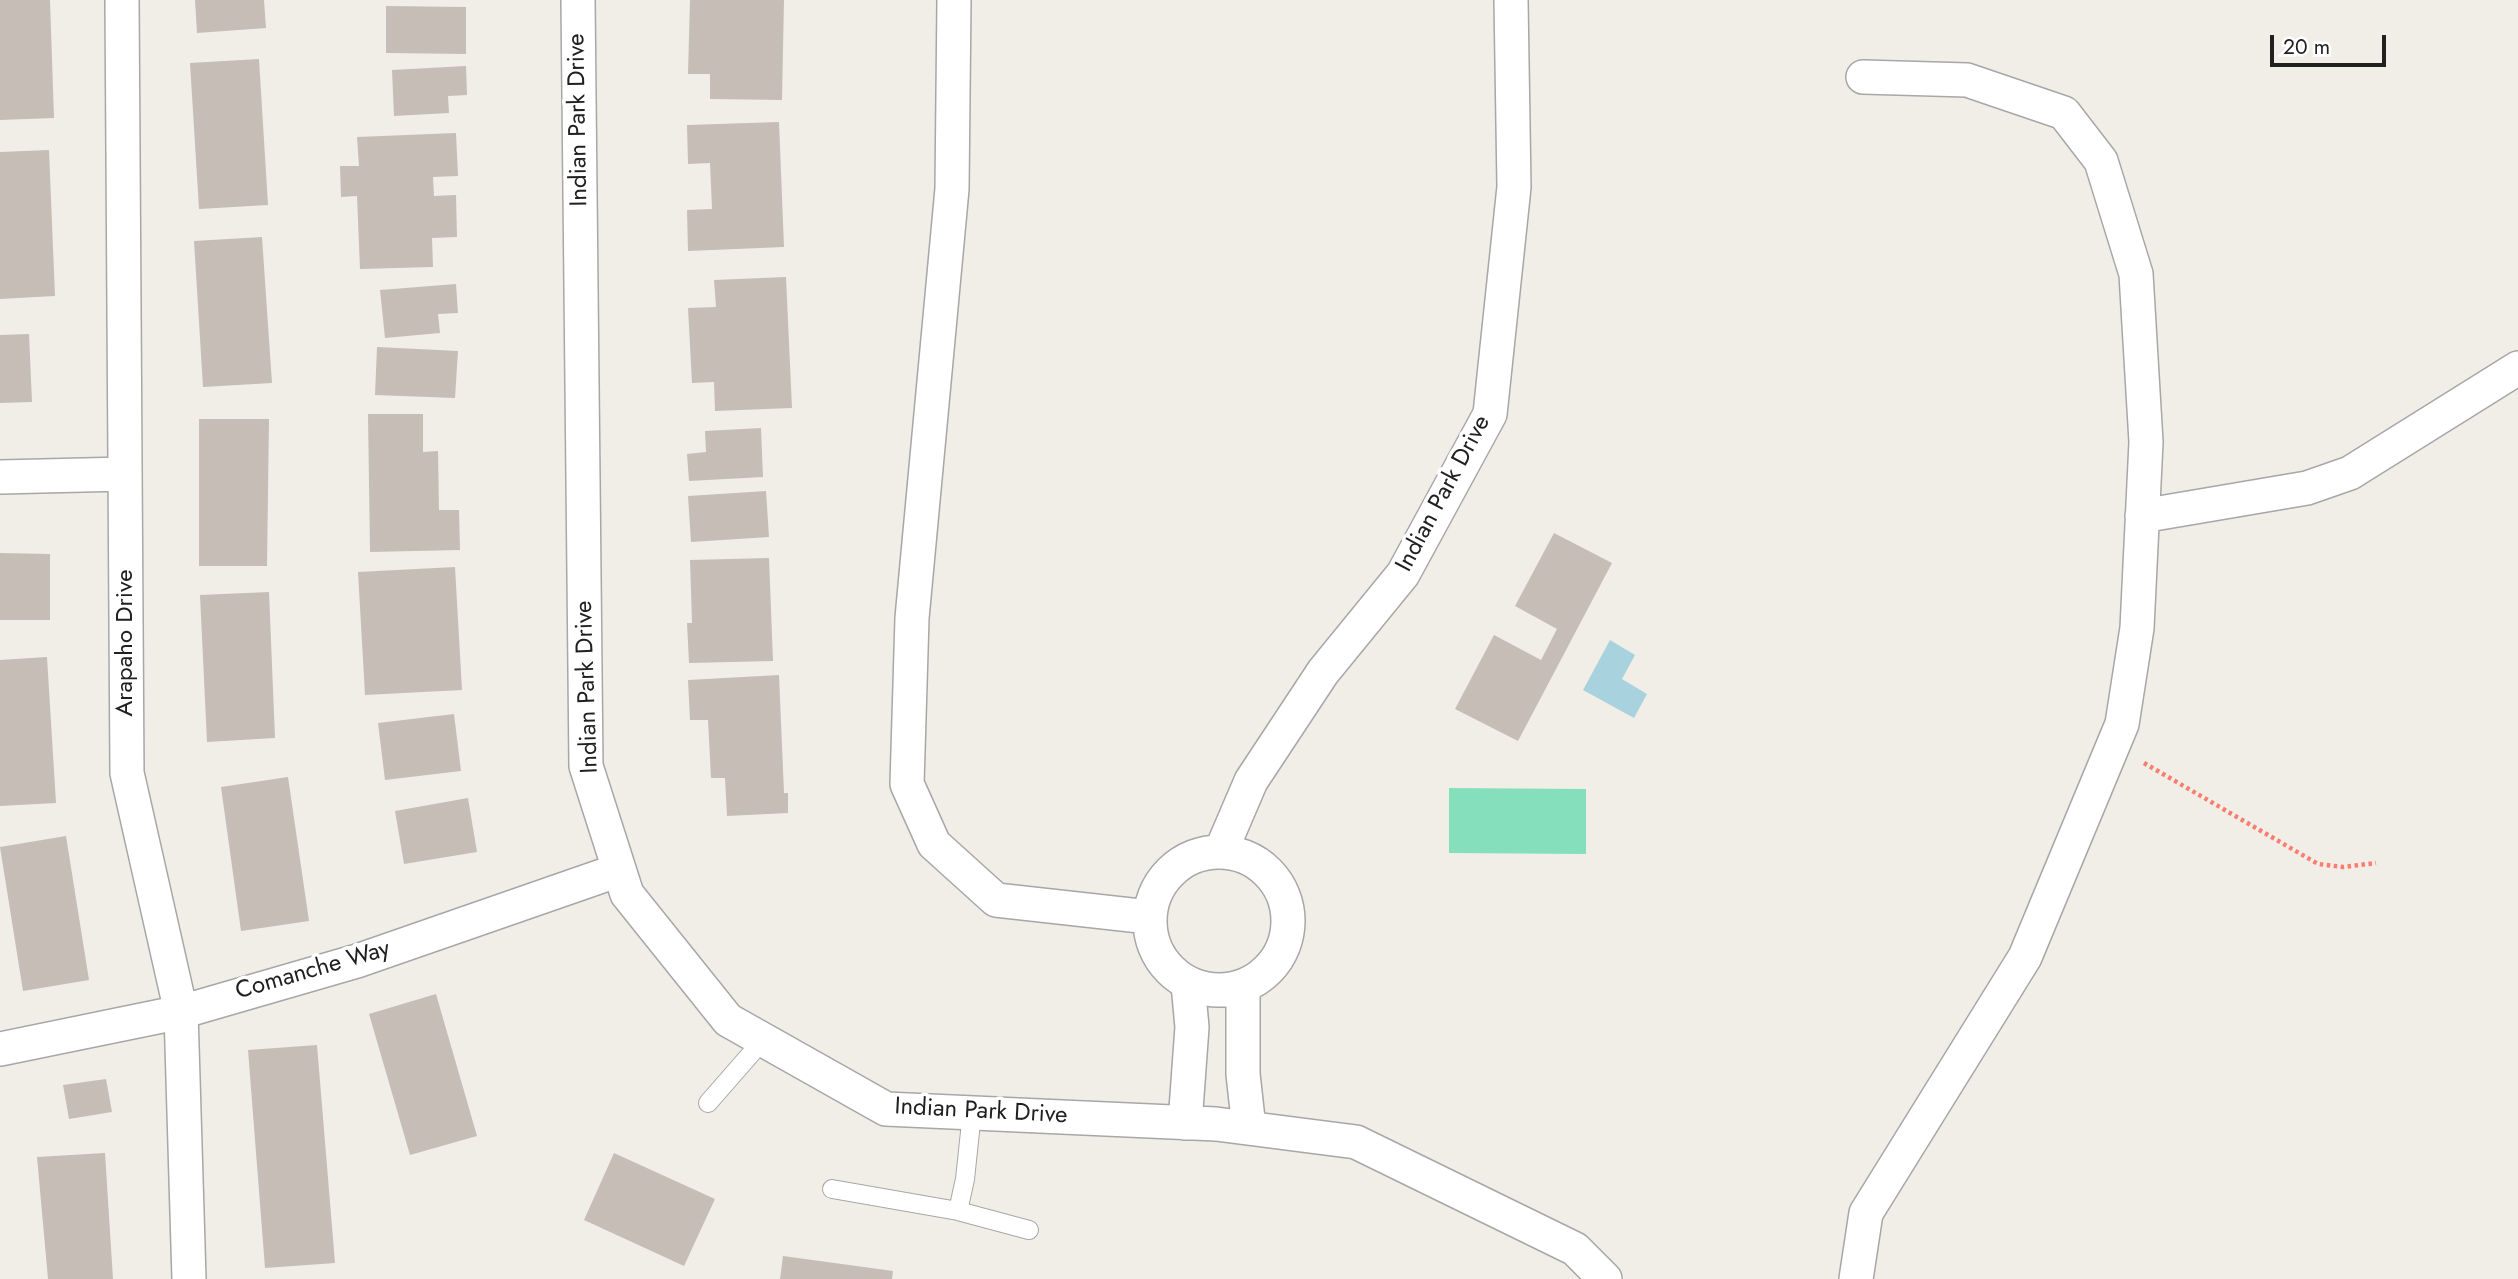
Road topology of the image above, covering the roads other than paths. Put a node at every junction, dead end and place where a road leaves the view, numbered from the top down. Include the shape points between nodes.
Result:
1 (121, 0) edge
2 (578, 0) edge
3 (954, 0) edge
4 (1511, 0) edge
5 (1863, 77) dead end
6 (2518, 368) edge
7 (125, 474) junction
8 (0, 477) edge
9 (2142, 516) junction
10 (1221, 851) junction
11 (619, 870) junction
12 (1149, 917) junction
13 (1188, 984) junction
14 (1243, 987) junction
15 (181, 1012) junction
16 (764, 1040) junction
17 (0, 1049) edge
18 (708, 1103) dead end
19 (972, 1113) junction
20 (1185, 1123) junction
21 (1249, 1128) junction
22 (832, 1188) dead end
23 (958, 1211) junction
24 (1029, 1230) dead end
25 (189, 1279) edge
26 (1605, 1279) edge
27 (1856, 1279) edge

1 - 7 street, Arapaho Drive
2 - 11 street, Indian Park Drive via 586,766
3 - 12 street via 953,189 912,618 907,784 934,844 996,900
4 - 10 street, Indian Park Drive via 1514,187 1490,414 1403,574 1323,672 1251,781
5 - 9 street via 1967,80 2064,113 2101,161 2136,274 2146,442
6 - 9 street via 2350,473 2307,488
7 - 8 street
7 - 15 street, Arapaho Drive via 127,773
9 - 27 street via 2137,628 2122,724 2025,957 1866,1213
10 - 12 street via 1195,855 1172,869 1155,890
10 - 14 street via 1248,857 1269,873 1284,896 1288,924 1282,950 1266,972
11 - 15 street, Comanche Way via 357,961
11 - 16 street, Indian Park Drive via 627,894 728,1020
12 - 13 street via 1158,956
13 - 14 street via 1216,991
13 - 20 street via 1192,1027
14 - 21 street via 1243,1074
15 - 17 street, Comanche Way
15 - 25 street, Arapaho Drive
16 - 18 lane
16 - 19 street, Indian Park Drive via 886,1109
19 - 20 street, Indian Park Drive
19 - 23 lane
20 - 21 street, Indian Park Drive
21 - 26 street, Indian Park Drive via 1356,1142 1575,1249
22 - 23 lane
23 - 24 lane

